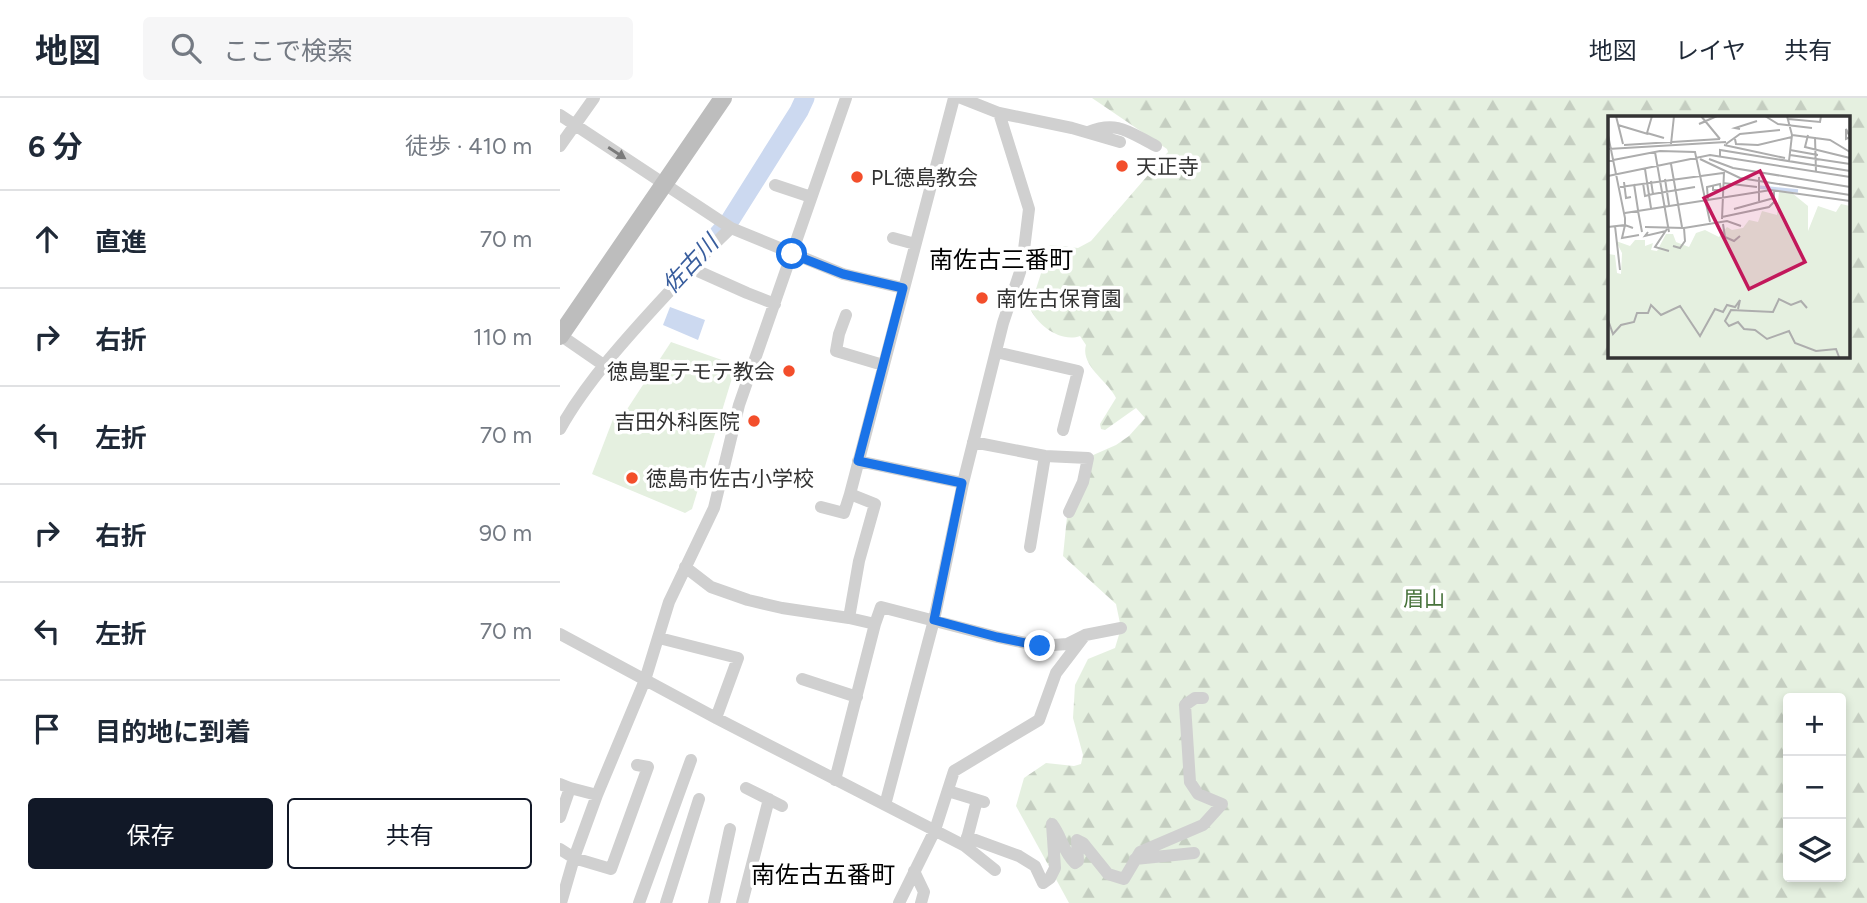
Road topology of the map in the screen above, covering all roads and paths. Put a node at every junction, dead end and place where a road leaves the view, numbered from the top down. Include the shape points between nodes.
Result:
1 (594, 98) edge
2 (723, 98) edge
3 (846, 98) edge
4 (954, 98) edge
5 (961, 98) edge
6 (999, 113) junction
7 (560, 115) edge
8 (575, 125) junction
9 (1087, 133) junction
10 (1120, 142) dead end
11 (560, 146) edge
12 (1156, 146) dead end
13 (663, 183) junction
14 (775, 184) dead end
15 (811, 197) junction
16 (728, 226) junction
17 (893, 238) dead end
18 (915, 244) junction
19 (792, 254) junction
20 (691, 268) junction
21 (903, 288) junction
22 (775, 304) junction
23 (841, 320) dead end
24 (560, 335) edge
25 (996, 352) junction
26 (602, 364) junction
27 (883, 365) junction
28 (560, 429) edge
29 (1063, 430) dead end
30 (973, 442) junction
31 (1045, 456) junction
32 (858, 461) junction
33 (962, 483) junction
34 (850, 494) junction
35 (821, 507) dead end
36 (1069, 512) dead end
37 (1030, 547) dead end
38 (685, 567) junction
39 (849, 618) junction
40 (934, 620) junction
41 (875, 624) junction
42 (1121, 628) dead end
43 (560, 634) edge
44 (1085, 635) junction
45 (659, 638) junction
46 (803, 679) dead end
47 (645, 680) junction
48 (857, 697) junction
49 (1203, 698) dead end
50 (716, 718) junction
51 (691, 760) dead end
52 (637, 765) dead end
53 (835, 780) junction
54 (565, 786) edge
55 (746, 788) dead end
56 (948, 791) junction
57 (597, 795) junction
58 (699, 799) dead end
59 (769, 799) junction
60 (886, 805) junction
61 (782, 806) dead end
62 (560, 817) edge
63 (935, 830) junction
64 (726, 835) dead end
65 (966, 842) junction
66 (560, 849) edge
67 (1194, 853) dead end
68 (574, 858) junction
69 (1135, 859) junction
70 (995, 870) dead end
71 (914, 871) junction
72 (712, 895) edge
73 (561, 903) edge
74 (639, 903) edge
75 (666, 903) edge
76 (742, 903) edge
77 (899, 903) edge
78 (921, 903) edge

1 - 8 street
2 - 13 street
3 - 15 street
4 - 18 street
5 - 6 street
6 - 9 street
6 - 25 street via 1029,209 1022,266
7 - 8 street
8 - 11 street
8 -> 13 street
9 - 10 street
9 - 12 street via 1117,127
13 - 16 street
13 - 24 street
14 - 15 street
15 - 19 street
16 - 19 street
16 - 20 street
17 - 18 street
18 - 21 street
19 - 21 street via 843,274
19 - 22 street
20 - 22 street
20 - 26 street
21 - 27 street
22 - 38 street via 739,405 718,499
23 - 27 street via 836,351
24 - 26 street
25 - 29 street via 1078,371
25 - 30 street
26 - 28 street
27 - 32 street
30 - 31 street
30 - 33 street
31 - 36 street via 1088,458
31 - 37 street
32 - 33 street
32 - 34 street
33 - 40 street
34 - 35 street via 844,513
34 - 39 street via 875,504
38 - 39 street via 711,587 748,600
38 - 45 street
39 - 41 street
40 - 41 street via 881,607
40 - 44 street via 1040,646 1067,644
40 - 60 street
41 - 48 street
42 - 44 street
43 - 47 street
44 - 56 street via 1056,673 1039,720 954,771
45 - 47 street
45 - 50 street via 738,658
46 - 48 street
47 - 50 street
47 - 57 street
48 - 53 street
49 - 69 street via 1185,705 1190,782 1198,794 1222,804 1203,825 1140,852
50 - 53 street
51 - 74 street
52 - 68 street via 648,767 611,869
53 - 60 street
54 - 57 street
54 - 62 street
55 - 59 street
56 - 63 street
56 - 65 street via 981,801
57 - 68 street
58 - 75 street
59 - 61 street
59 - 76 street
60 - 63 street
63 - 65 street
63 - 71 street
64 - 72 street
65 - 69 street via 1018,856 1035,866 1043,883 1055,868 1052,824 1075,863 1079,861 1077,840 1108,874 1124,880
65 - 70 street
66 - 68 street
67 - 69 street
68 - 73 street
71 - 77 street
71 - 78 street via 924,892

